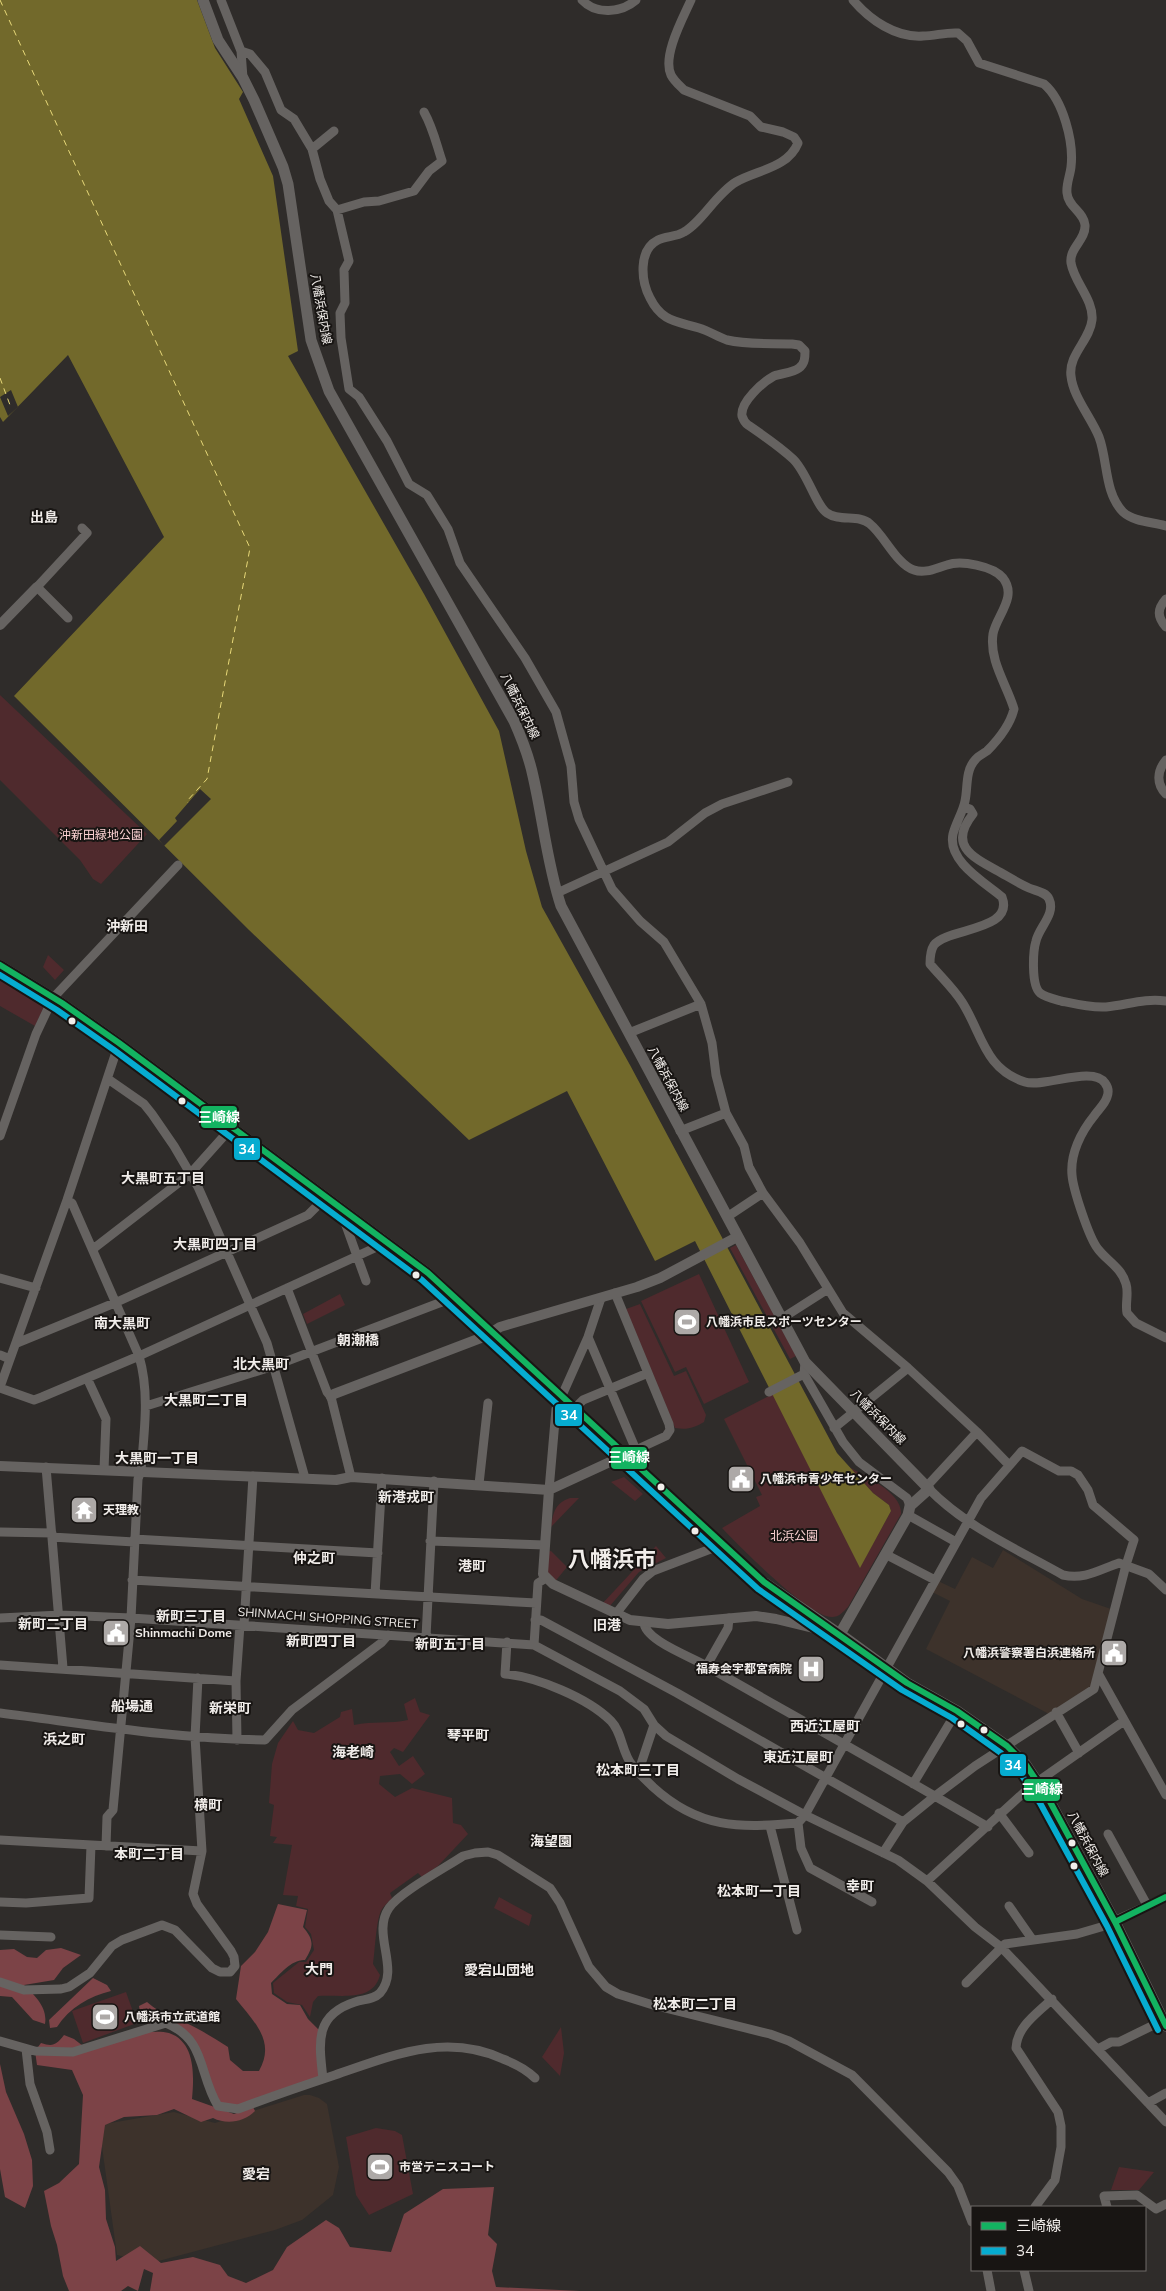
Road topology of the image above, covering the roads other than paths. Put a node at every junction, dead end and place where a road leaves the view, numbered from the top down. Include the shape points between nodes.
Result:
1 (203, 0) edge
2 (221, 0) edge
3 (582, 0) edge
4 (636, 0) edge
5 (691, 0) edge
6 (853, 0) edge
7 (241, 51) junction
8 (243, 78) junction
9 (424, 112) dead end
10 (334, 131) dead end
11 (312, 149) junction
12 (337, 210) junction
13 (1166, 526) edge
14 (82, 528) dead end
15 (37, 588) junction
16 (1166, 599) edge
17 (68, 618) dead end
18 (0, 625) edge
19 (1166, 627) edge
20 (1166, 760) edge
21 (788, 782) dead end
22 (1166, 794) edge
23 (964, 807) junction
24 (178, 865) dead end
25 (603, 871) junction
26 (557, 893) junction
27 (0, 965) edge
28 (54, 998) junction
29 (1166, 1001) edge
30 (701, 1004) junction
31 (628, 1034) junction
32 (120, 1043) junction
33 (108, 1079) junction
34 (726, 1113) junction
35 (232, 1127) junction
36 (680, 1131) junction
37 (0, 1136) edge
38 (190, 1174) junction
39 (763, 1193) junction
40 (322, 1194) junction
41 (67, 1200) junction
42 (339, 1206) junction
43 (726, 1217) junction
44 (382, 1238) junction
45 (732, 1239) junction
46 (93, 1250) junction
47 (225, 1253) junction
48 (357, 1256) junction
49 (0, 1278) edge
50 (366, 1281) dead end
51 (36, 1288) junction
52 (287, 1288) junction
53 (828, 1289) junction
54 (615, 1293) junction
55 (452, 1295) junction
56 (601, 1298) junction
57 (117, 1302) junction
58 (249, 1306) junction
59 (781, 1319) junction
60 (492, 1331) junction
61 (588, 1338) junction
62 (1166, 1338) edge
63 (16, 1343) junction
64 (312, 1352) junction
65 (0, 1355) edge
66 (139, 1356) junction
67 (10, 1359) junction
68 (805, 1362) junction
69 (274, 1366) junction
70 (908, 1368) junction
71 (648, 1373) junction
72 (801, 1375) junction
73 (87, 1378) junction
74 (0, 1387) edge
75 (609, 1389) junction
76 (769, 1392) dead end
77 (562, 1396) junction
78 (331, 1397) junction
79 (488, 1403) dead end
80 (146, 1406) junction
81 (575, 1408) junction
82 (853, 1412) junction
83 (834, 1428) junction
84 (977, 1432) junction
85 (636, 1450) junction
86 (626, 1455) junction
87 (1008, 1465) junction
88 (0, 1466) edge
89 (46, 1467) junction
90 (104, 1470) junction
91 (141, 1472) junction
92 (253, 1476) junction
93 (352, 1477) junction
94 (306, 1478) junction
95 (382, 1478) junction
96 (434, 1481) junction
97 (479, 1484) junction
98 (928, 1488) junction
99 (549, 1490) junction
100 (909, 1511) junction
101 (967, 1521) junction
102 (0, 1532) edge
103 (52, 1535) junction
104 (134, 1540) junction
105 (430, 1541) junction
106 (956, 1542) junction
107 (721, 1544) junction
108 (249, 1545) junction
109 (546, 1545) junction
110 (378, 1553) junction
111 (885, 1554) junction
112 (1126, 1565) junction
113 (546, 1578) junction
114 (132, 1580) junction
115 (935, 1580) junction
116 (246, 1587) junction
117 (1166, 1590) edge
118 (375, 1594) junction
119 (427, 1596) junction
120 (536, 1603) junction
121 (60, 1615) junction
122 (615, 1615) junction
123 (0, 1618) edge
124 (131, 1618) junction
125 (729, 1618) junction
126 (535, 1620) junction
127 (644, 1622) junction
128 (242, 1625) junction
129 (840, 1634) junction
130 (388, 1635) junction
131 (426, 1637) junction
132 (507, 1642) junction
133 (534, 1645) junction
134 (0, 1665) edge
135 (707, 1666) junction
136 (63, 1668) junction
137 (887, 1668) junction
138 (126, 1673) junction
139 (1099, 1675) junction
140 (198, 1678) junction
141 (236, 1681) junction
142 (957, 1711) junction
143 (1056, 1712) junction
144 (0, 1713) edge
145 (1124, 1721) junction
146 (654, 1725) junction
147 (120, 1730) junction
148 (195, 1737) junction
149 (237, 1740) junction
150 (844, 1744) junction
151 (1007, 1746) junction
152 (1079, 1753) junction
153 (638, 1772) junction
154 (825, 1777) junction
155 (1038, 1782) junction
156 (914, 1784) junction
157 (1166, 1795) edge
158 (935, 1796) junction
159 (999, 1813) junction
160 (805, 1815) junction
161 (903, 1822) junction
162 (798, 1824) junction
163 (770, 1826) junction
164 (988, 1827) junction
165 (1108, 1834) dead end
166 (0, 1840) edge
167 (91, 1845) junction
168 (106, 1846) junction
169 (202, 1851) junction
170 (884, 1853) junction
171 (1029, 1853) dead end
172 (927, 1881) junction
173 (1166, 1897) edge
174 (0, 1902) edge
175 (872, 1902) dead end
176 (1147, 1905) junction
177 (1010, 1906) dead end
178 (1115, 1922) junction
179 (797, 1930) dead end
180 (0, 1935) edge
181 (51, 1937) dead end
182 (1032, 1940) junction
183 (1001, 1946) junction
184 (0, 1982) edge
185 (966, 1983) dead end
186 (1052, 1999) junction
187 (1165, 2022) edge
188 (0, 2041) edge
189 (26, 2049) junction
190 (1098, 2049) junction
191 (536, 2078) dead end
192 (323, 2079) junction
193 (1166, 2092) edge
194 (1148, 2103) junction
195 (1166, 2122) edge
196 (50, 2150) dead end
197 (1166, 2204) edge
198 (1036, 2206) edge
199 (1107, 2206) edge
200 (971, 2219) edge
201 (987, 2271) edge
202 (1024, 2271) edge
203 (991, 2291) edge
204 (1029, 2291) edge

1 - 8 main road, 八幡浜保内線 via 218,40
2 - 7 street
3 - 4 street via 588,6 602,10 617,10 630,6
5 - 23 street via 671,51 670,74 684,90 750,116 761,127 783,132 798,143 794,153 781,163 734,183 684,232 658,240 648,247 644,257 645,289 663,316 678,323 711,332 726,340 792,344 799,345 804,351 805,361 800,368 773,377 757,389 742,413 748,425 769,438 796,462 827,513 869,522 912,570 921,572 948,564 978,565 1003,578 1008,595 996,622 993,649 1014,710 1005,730 971,767
6 - 13 street via 872,18 899,34 958,33 967,41 979,63 1044,84 1052,90 1068,127 1071,166 1067,194 1085,225 1084,233 1073,250 1072,267 1092,318 1090,329 1071,366 1071,376 1076,393 1100,439 1107,477 1118,505 1132,518
7 - 8 street
7 - 11 street via 250,54 265,72 282,110 294,119
8 - 26 main road, 八幡浜保内線 via 288,184 311,340 329,391 514,721 533,775
9 - 12 street via 435,133 442,161 414,190 379,202 364,202
10 - 11 street
11 - 12 street via 320,179
12 - 25 street via 349,261 344,270 346,303 340,313 350,389 388,441 409,484 427,496 448,529 460,563 525,658 556,712 571,766 579,819
14 - 15 street via 87,533
15 - 17 street
15 - 18 street
16 - 19 street via 1159,611
20 - 22 street via 1158,780
21 - 25 street via 722,804 668,842
23 - 29 street via 973,814 966,822 962,837 965,849 974,858 1049,899 1049,916 1036,939 1035,948 1036,987 1040,993 1052,999 1106,1007 1138,1000
23 - 62 street via 953,834 955,854 1002,897 1004,910 988,923 942,939 934,945 930,964 962,1002 981,1042 997,1066 1027,1083 1080,1076 1104,1081 1107,1098 1075,1149 1072,1176 1090,1236 1098,1249 1121,1271 1126,1284 1126,1314 1136,1323
24 - 28 street
25 - 26 street
25 - 30 street via 612,889 664,942
26 - 31 main road, 八幡浜保内線
27 - 28 street
28 - 32 street
28 - 37 street via 36,1034
30 - 31 street
30 - 34 street
31 - 36 main road, 八幡浜保内線
32 - 33 street
32 - 35 street
33 - 38 street via 144,1104
33 - 41 street
34 - 36 street
34 - 39 street
35 - 38 street
35 - 40 street
36 - 43 main road, 八幡浜保内線
38 - 46 street
38 - 47 street
39 - 43 street
39 - 53 street via 800,1243
40 - 42 street
40 - 47 street via 318,1205 308,1215
41 - 46 street via 72,1203
41 - 51 street
42 - 44 street
42 - 48 street
43 - 45 main road, 八幡浜保内線
44 - 48 street via 379,1246
44 - 55 street
45 - 54 street via 660,1278
45 - 59 main road, 八幡浜保内線
46 - 57 street
47 - 57 street
47 - 58 street
48 - 50 street
48 - 52 street
49 - 51 street
51 - 63 street
52 - 58 street
52 - 64 street
53 - 59 street
53 - 70 street via 843,1313
54 - 56 street
54 - 71 street
55 - 60 street
55 - 64 street via 447,1300
56 - 60 street
56 - 61 street
57 - 63 street
57 - 66 street
58 - 66 street
58 - 69 street
59 - 68 main road, 八幡浜保内線
60 - 77 street
60 - 78 street
61 - 75 street
61 - 77 street
63 - 67 street
64 - 69 street
64 - 78 street
65 - 67 street
66 - 73 street
66 - 80 street
67 - 74 street
68 - 72 street
68 - 82 main road, 八幡浜保内線
69 - 80 street
69 - 94 street
70 - 82 street
70 - 84 street
71 - 75 street
71 - 85 street via 670,1430 666,1436
72 - 76 street
72 - 83 street
73 - 74 street via 34,1400
73 - 90 street via 106,1418
75 - 81 street via 583,1400
75 - 85 street
77 - 81 street
77 - 99 street via 556,1409
78 - 93 street
79 - 97 street
80 - 91 street
81 - 86 street
82 - 83 street
82 - 98 main road, 八幡浜保内線
83 - 100 street via 859,1462 907,1498
84 - 87 street
84 - 98 street
85 - 86 street
86 - 99 street
86 - 107 street
87 - 101 street
87 - 112 street via 1022,1451 1059,1471 1071,1471 1078,1476 1093,1505 1134,1540
88 - 89 street
89 - 90 street
89 - 103 street
90 - 91 street
91 - 92 street
91 - 104 street
92 - 94 street
92 - 108 street
93 - 94 street via 336,1480
93 - 95 street
95 - 96 street
95 - 110 street
96 - 97 street
96 - 105 street
97 - 99 street
98 - 100 main road
98 - 101 street via 945,1506
99 - 109 street
100 - 106 street
100 - 111 main road
101 - 106 street
101 - 112 street via 1063,1575 1086,1577 1119,1563
102 - 103 street
103 - 104 street
103 - 121 street
104 - 108 street
104 - 114 street
105 - 109 street
105 - 119 street
106 - 115 street
107 - 122 street via 653,1571 643,1578
107 - 129 street via 764,1582
108 - 110 street
108 - 116 street
109 - 113 street via 543,1567
110 - 118 street
111 - 115 street
111 - 129 main road
112 - 117 street via 1148,1574
112 - 139 street
113 - 120 street via 538,1582
113 - 122 street
114 - 116 street
114 - 124 street
115 - 137 street
116 - 118 street
116 - 128 street
118 - 119 street
119 - 120 street
119 - 131 street
120 - 126 street
121 - 123 street, SHINMACHI SHOPPING STREET
121 - 124 street, SHINMACHI SHOPPING STREET
121 - 136 street
122 - 127 street
124 - 128 street, SHINMACHI SHOPPING STREET
124 - 138 street
125 - 127 street via 668,1624
125 - 129 street via 756,1616
125 - 135 street via 728,1628
126 - 133 street
126 - 154 street via 541,1620 677,1692
127 - 135 street via 644,1628 654,1639
128 - 130 street, SHINMACHI SHOPPING STREET
128 - 141 street
129 - 137 main road, 八幡浜保内線
130 - 131 street, SHINMACHI SHOPPING STREET
130 - 149 street via 292,1710 265,1740
131 - 132 street, SHINMACHI SHOPPING STREET
132 - 133 street, SHINMACHI SHOPPING STREET
132 - 153 street via 505,1674 520,1675 542,1683 594,1707 612,1722 630,1764
133 - 146 street via 620,1691 644,1709
134 - 136 street
135 - 150 street
136 - 138 street
137 - 142 main road, 八幡浜保内線
137 - 150 street
138 - 140 street
138 - 147 street
139 - 143 street via 1094,1689
139 - 145 street
140 - 141 street
140 - 148 street
141 - 149 street
142 - 151 main road, 八幡浜保内線
142 - 156 street
143 - 151 street
143 - 152 street
144 - 147 street
145 - 152 street
145 - 157 street
146 - 153 street
146 - 160 street via 721,1770
147 - 148 street
147 - 168 street via 113,1810 107,1816
148 - 149 street
148 - 169 street
150 - 154 street
150 - 156 street
151 - 155 main road, 八幡浜保内線
151 - 158 street
152 - 155 street
153 - 163 street via 681,1810 701,1819 722,1824
154 - 160 street
154 - 161 street
155 - 159 street
155 - 178 main road, 八幡浜保内線
156 - 158 street
158 - 161 street
158 - 164 street
159 - 164 street
159 - 171 street
160 - 162 street
160 - 170 street
161 - 170 street
162 - 163 street
162 - 175 street via 801,1848 810,1868
163 - 179 street
164 - 172 street
165 - 176 street
166 - 167 street
167 - 168 street
167 - 174 street via 89,1898
168 - 169 street
169 - 184 street via 193,1894 234,1957 235,1966 230,1972 212,1968 175,1930 162,1925 112,1946 90,1973 69,1987 24,1990
170 - 172 street
172 - 183 street via 975,1927
173 - 176 street
176 - 178 street
177 - 182 street
178 - 182 street via 1076,1934
178 - 187 main road, 八幡浜保内線
180 - 181 street
182 - 183 street
183 - 185 street
183 - 186 street
186 - 190 street
186 - 198 street via 1023,2027 1016,2048 1058,2112 1061,2126 1056,2180
187 - 190 street
188 - 189 street
189 - 192 street via 73,2052 166,2023 188,2036 197,2049 218,2106 238,2109
189 - 196 street via 30,2084
190 - 194 street
191 - 192 street via 526,2069 498,2056 471,2047 442,2046 383,2058
192 - 200 street via 320,2047 322,2033 332,2012 370,1999 380,1993 385,1984 388,1971 382,1926 389,1907 463,1856 488,1852 550,1888 589,1967 606,1987 653,2005 770,2034 852,2075 948,2172 958,2186
193 - 194 street
194 - 195 street
197 - 199 street via 1156,2209 1137,2195 1104,2196
201 - 203 street
202 - 204 street

